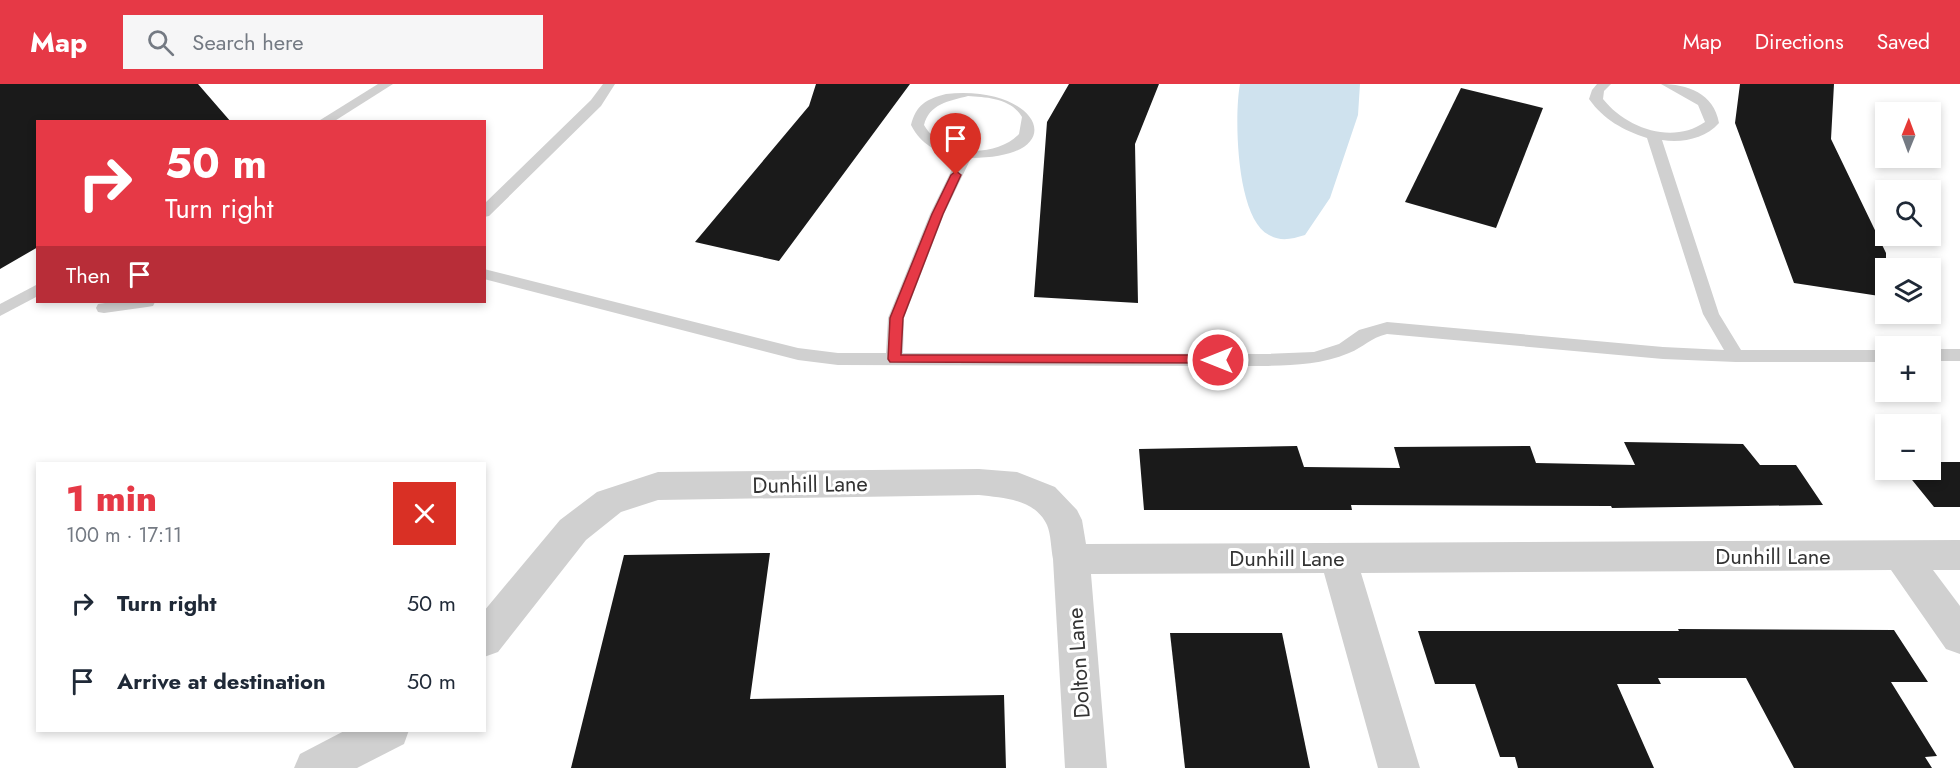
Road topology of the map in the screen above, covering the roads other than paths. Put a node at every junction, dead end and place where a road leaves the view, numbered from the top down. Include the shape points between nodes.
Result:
1 (387, 84) edge
2 (609, 84) edge
3 (1605, 84) edge
4 (1667, 84) edge
5 (987, 88) edge
6 (325, 120) edge
7 (1653, 134) junction
8 (966, 155) junction
9 (486, 211) edge
10 (486, 275) edge
11 (36, 290) edge
12 (140, 303) edge
13 (104, 308) dead end
14 (0, 311) edge
15 (1941, 355) edge
16 (1960, 355) edge
17 (1736, 356) junction
18 (1875, 356) edge
19 (894, 359) junction
20 (1901, 555) junction
21 (1960, 555) edge
22 (1338, 557) junction
23 (1071, 559) junction
24 (486, 637) edge
25 (1960, 637) edge
26 (385, 732) edge
27 (315, 768) edge
28 (1086, 768) edge
29 (1399, 768) edge

1 - 6 lane
2 - 9 lane via 596,103
3 - 7 lane via 1596,99 1602,110 1614,120
4 - 7 lane via 1705,104 1712,114 1712,123 1705,131 1691,135
5 - 8 lane via 1027,112 1027,134 1003,150
5 - 8 lane via 936,100 918,117 917,127 932,146
7 - 17 lane via 1711,314
8 - 19 lane via 937,214 896,318
10 - 19 lane via 798,354
11 - 14 lane
12 - 13 lane
15 - 16 lane
17 - 18 lane
17 - 19 lane via 1387,328 1315,358
20 - 21 street, Dunhill Lane
20 - 22 street, Dunhill Lane
20 - 25 street
22 - 23 street, Dunhill Lane
22 - 29 street
23 - 24 street, Dunhill Lane via 1064,520 1043,497 1017,486 979,482 658,486 609,502 573,530
23 - 28 street, Dolton Lane
26 - 27 street

